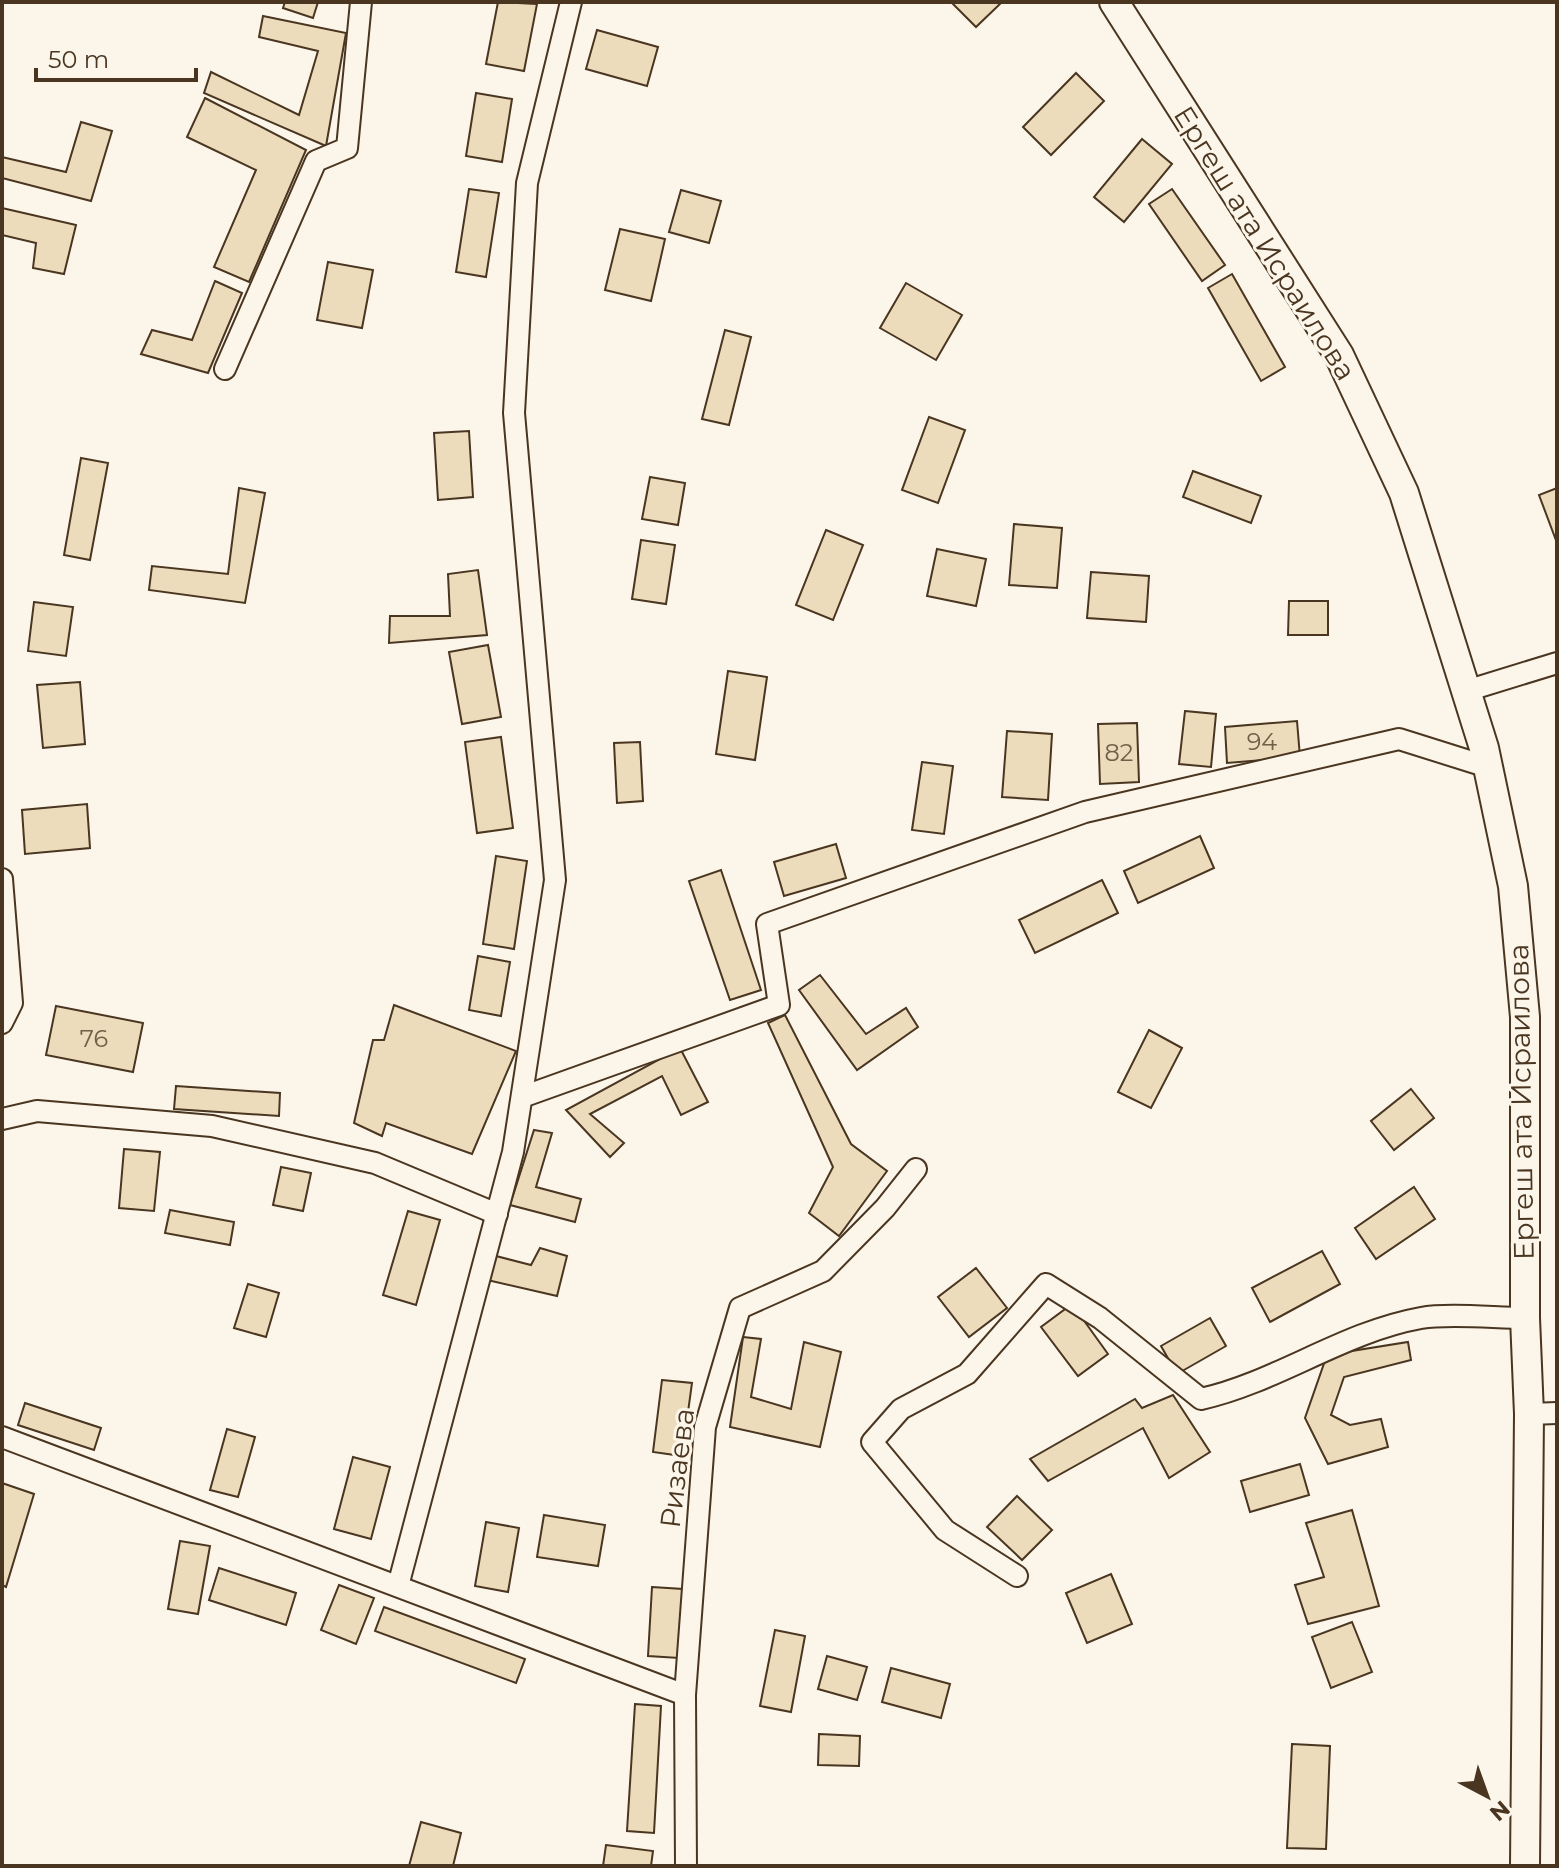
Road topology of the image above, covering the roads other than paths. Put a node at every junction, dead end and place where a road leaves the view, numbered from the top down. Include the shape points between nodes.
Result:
1 (361, 2) edge
2 (571, 2) edge
3 (1114, 2) edge
4 (225, 369) dead end
5 (1557, 663) edge
6 (1466, 691) junction
7 (1488, 767) junction
8 (2, 879) edge
9 (2, 1023) edge
10 (522, 1097) junction
11 (2, 1119) edge
12 (916, 1169) dead end
13 (497, 1214) junction
14 (1525, 1318) junction
15 (1557, 1413) edge
16 (1529, 1414) junction
17 (2, 1437) edge
18 (1017, 1576) dead end
19 (398, 1586) junction
20 (685, 1695) junction
21 (686, 1866) edge
22 (1525, 1866) edge

1 - 4 street via 347,148 316,161
2 - 10 street via 527,183 514,413 555,880
3 - 6 main road, Ергеш ата Исраилова via 1339,355 1404,493
5 - 6 street
6 - 7 main road, Ергеш ата Исраилова
7 - 10 street via 1399,739 1085,812 988,845 767,924 779,1005
7 - 14 main road, Ергеш ата Исраилова via 1513,886 1525,1017
8 - 9 street via 12,1003
10 - 13 street
11 - 13 street via 37,1111 212,1126 375,1163
12 - 20 street, Ризаева via 823,1271 740,1308 705,1427
13 - 19 street
14 - 16 main road, Ергеш ата Исраилова
14 - 18 street via 1422,1317 1364,1334 1227,1393 1201,1399 1100,1318 1046,1284 967,1374 901,1409 872,1442 945,1530
15 - 16 street
16 - 22 main road, Ергеш ата Исраилова
17 - 19 street
19 - 20 street
20 - 21 street, Ризаева

